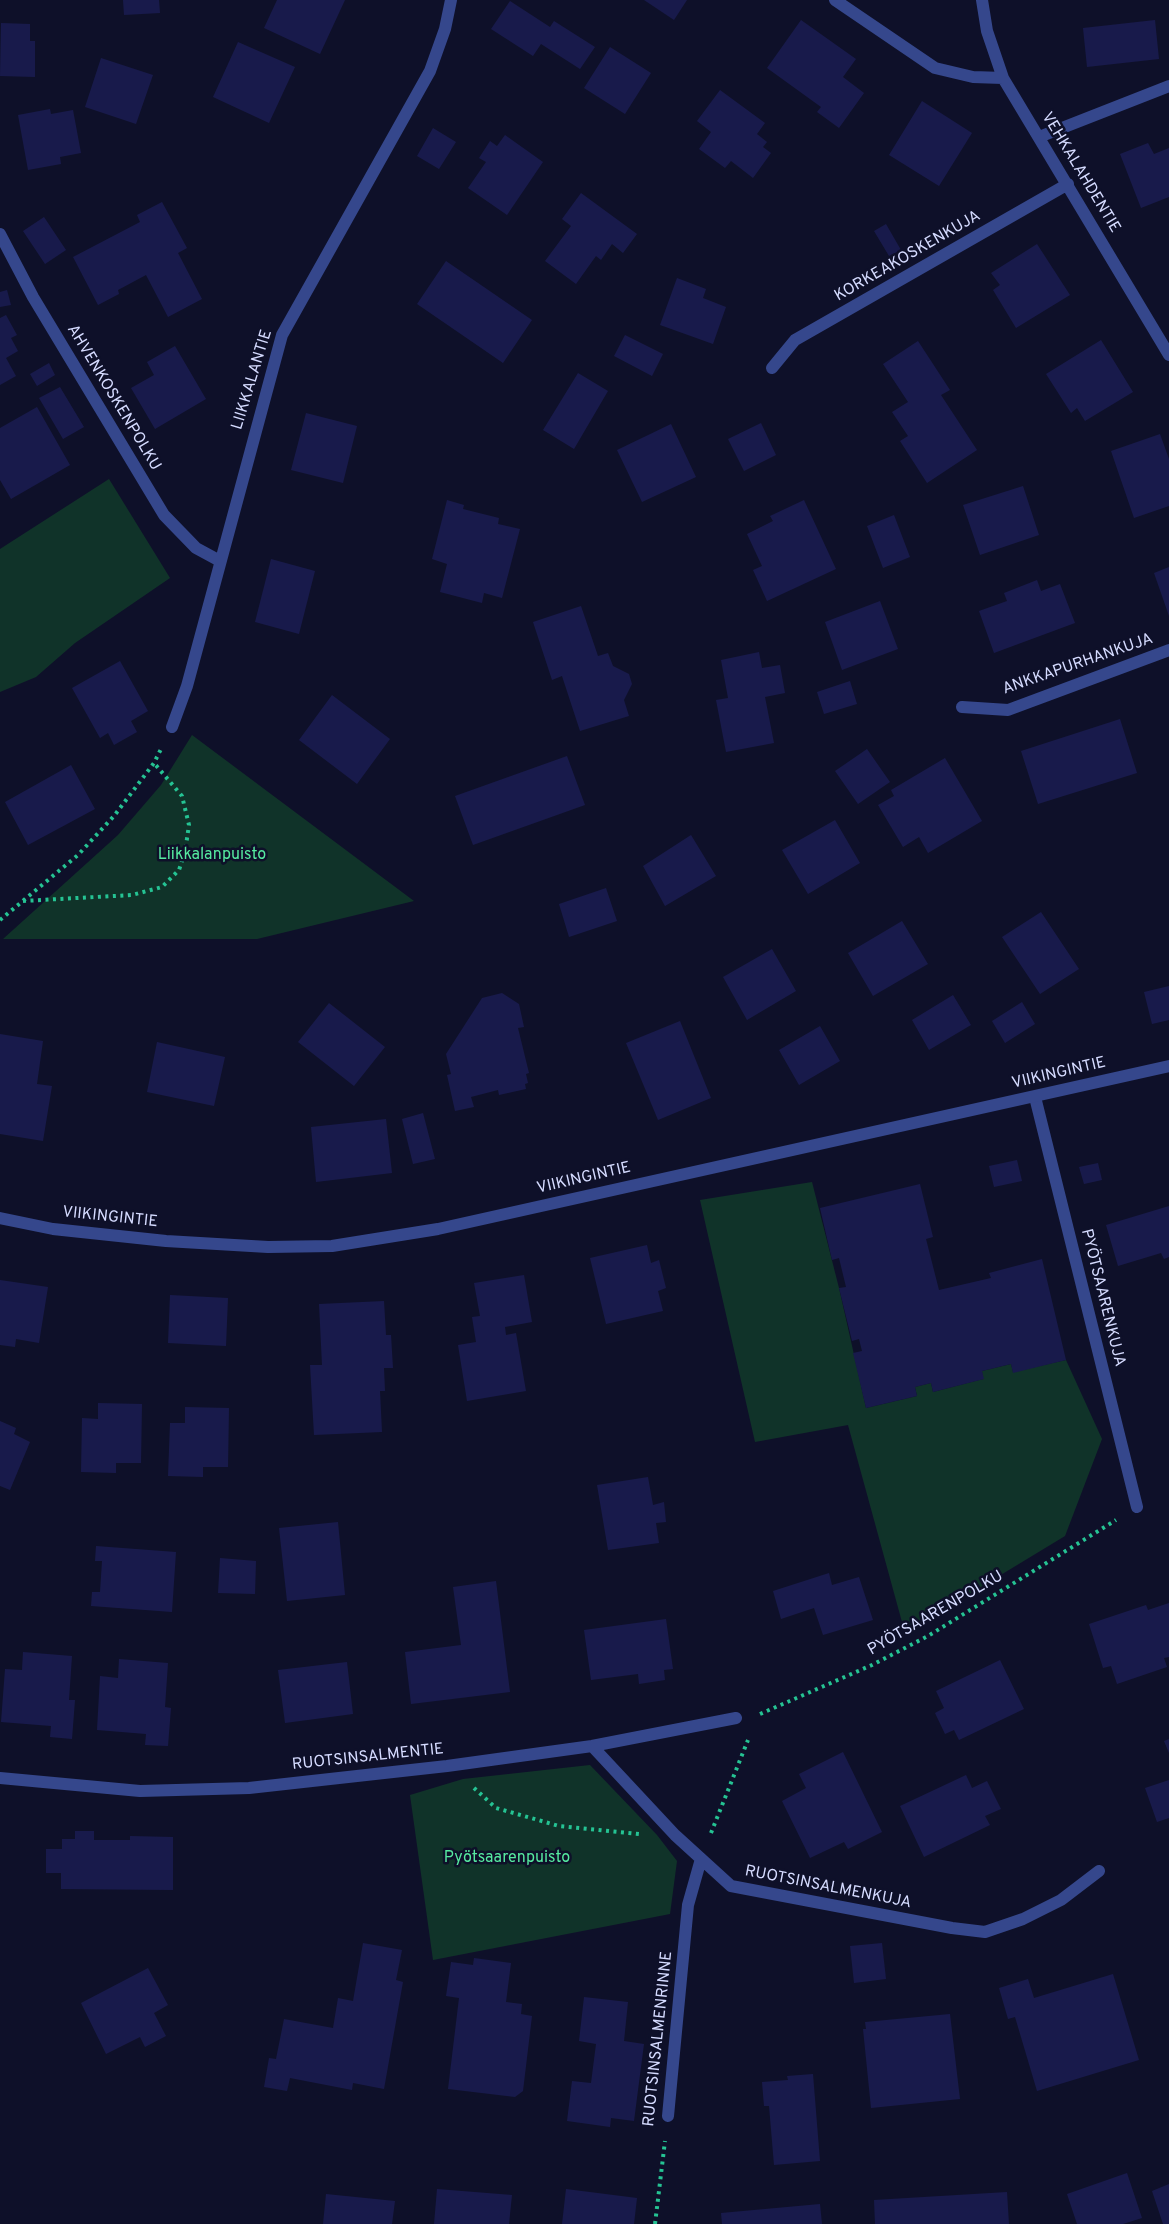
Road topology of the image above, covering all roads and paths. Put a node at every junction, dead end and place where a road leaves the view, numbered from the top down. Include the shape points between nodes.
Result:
1 (451, 0) edge
2 (835, 0) edge
3 (982, 0) edge
4 (1003, 78) junction
5 (1169, 86) edge
6 (1039, 137) junction
7 (1068, 184) junction
8 (0, 234) edge
9 (1169, 355) edge
10 (772, 368) dead end
11 (220, 561) junction
12 (1169, 650) edge
13 (962, 707) dead end
14 (172, 727) joint
15 (154, 763) junction
16 (23, 901) junction
17 (0, 920) edge
18 (1169, 1066) edge
19 (1035, 1097) junction
20 (0, 1218) edge
21 (1137, 1507) joint
22 (736, 1718) joint
23 (750, 1735) dead end
24 (592, 1746) junction
25 (447, 1766) junction
26 (0, 1778) edge
27 (675, 1835) junction
28 (701, 1859) junction
29 (1100, 1871) dead end
30 (668, 2116) joint
31 (655, 2224) edge

1 - 11 street, LIIKKALANTIE via 430,71 282,335
2 - 4 street via 934,68 973,77
3 - 4 street, VEHKALAHDENTIE
4 - 6 street, VEHKALAHDENTIE
5 - 6 street
6 - 7 street, VEHKALAHDENTIE
7 - 9 street, VEHKALAHDENTIE
7 - 10 street, KORKEAKOSKENKUJA via 795,340
8 - 11 street, AHVENKOSKENPOLKU via 33,297 164,515 196,548
11 - 14 street, LIIKKALANTIE via 187,686
12 - 13 street, ANKKAPURHANKUJA via 1008,710
14 - 15 path
15 - 16 path via 78,855
15 - 16 path via 182,796 189,825 179,870 162,887 132,895
16 - 17 path
18 - 19 street, VIIKINGINTIE
19 - 20 street, VIIKINGINTIE via 438,1229 332,1246 166,1241 53,1229
19 - 21 street, PYÖTSAARENKUJA
21 - 22 path, PYÖTSAARENPOLKU via 928,1636 769,1710
22 - 24 street, RUOTSINSALMENTIE
23 - 28 path
24 - 25 street, RUOTSINSALMENTIE
24 - 27 street, RUOTSINSALMENKUJA
25 - 26 street, RUOTSINSALMENTIE via 249,1788 194,1790 140,1791
25 - 27 path via 496,1808 560,1826
27 - 28 street, RUOTSINSALMENKUJA
28 - 29 street, RUOTSINSALMENKUJA via 731,1886 985,1932 1061,1900
28 - 30 street, RUOTSINSALMENRINNE via 688,1905
30 - 31 path, RUOTSINSALMENRINNE

